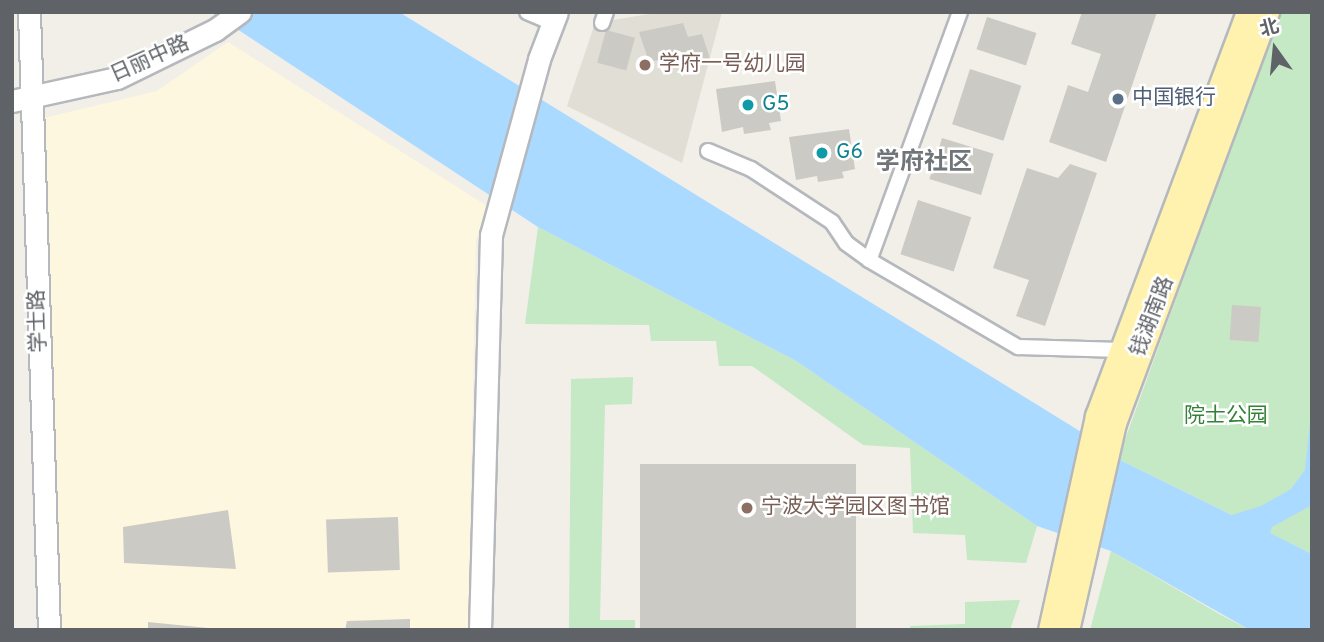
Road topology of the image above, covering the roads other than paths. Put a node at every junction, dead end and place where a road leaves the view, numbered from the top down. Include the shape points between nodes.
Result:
1 (29, 12) edge
2 (240, 12) edge
3 (527, 12) edge
4 (960, 12) edge
5 (1248, 12) edge
6 (1267, 12) edge
7 (555, 18) edge
8 (28, 92) edge
9 (708, 151) dead end
10 (869, 260) junction
11 (1122, 350) junction
12 (1105, 419) junction
13 (1074, 561) junction
14 (49, 630) edge
15 (480, 630) edge
16 (1050, 630) edge
17 (1067, 630) edge

1 - 8 street, 学士路
2 - 8 street, 日丽中路 via 215,30 117,78
3 - 7 street
4 - 10 street
5 - 11 main road, 钱湖南路
6 - 12 main road, 钱湖南路
7 - 15 street via 539,58 491,235
8 - 14 street, 学士路
9 - 10 street via 751,169 788,198 832,222 846,243
10 - 11 street via 1018,347
11 - 12 main road, 钱湖南路
12 - 13 main road, 钱湖南路
13 - 16 main road, 钱湖南路
13 - 17 main road, 钱湖南路

